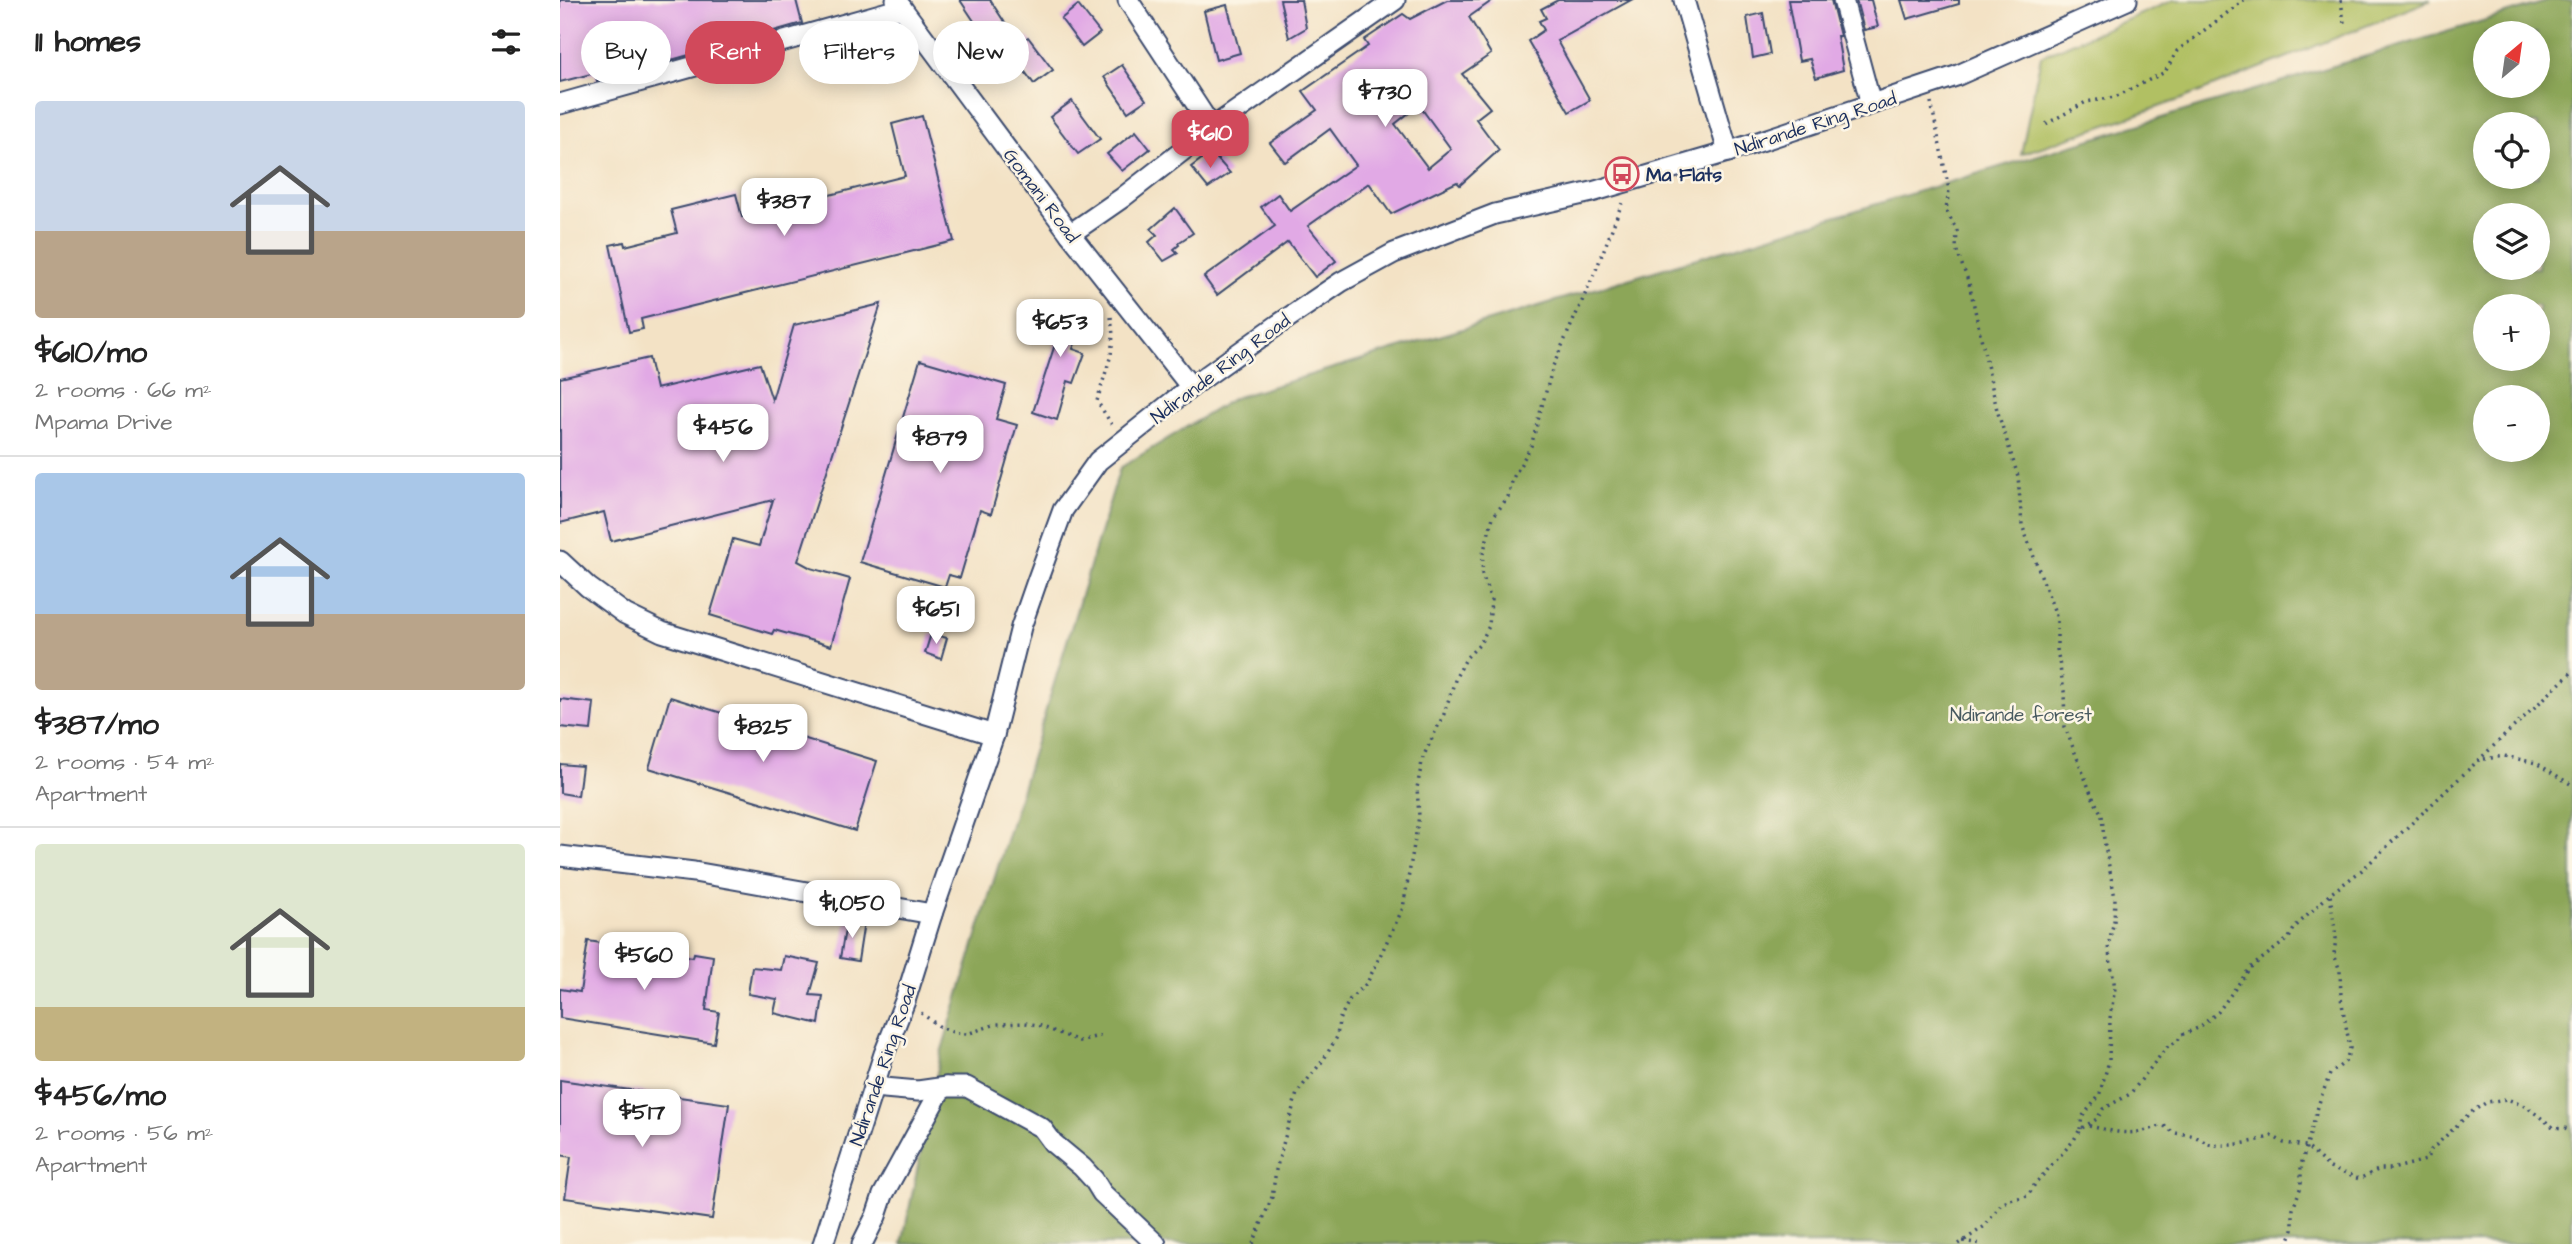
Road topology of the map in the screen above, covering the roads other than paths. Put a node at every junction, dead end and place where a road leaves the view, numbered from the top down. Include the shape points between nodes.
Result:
1 (1128, 0) edge
2 (1395, 0) edge
3 (1684, 0) edge
4 (1843, 0) edge
5 (2127, 0) edge
6 (899, 4) edge
7 (560, 104) edge
8 (1871, 104) junction
9 (1212, 128) junction
10 (1728, 152) junction
11 (1070, 234) junction
12 (1191, 387) junction
13 (560, 561) edge
14 (994, 735) junction
15 (560, 856) edge
16 (932, 914) junction
17 (873, 1087) junction
18 (946, 1087) junction
19 (823, 1244) edge
20 (862, 1244) edge
21 (1156, 1244) edge

1 - 9 street
2 - 9 street
3 - 10 street
4 - 8 street
5 - 8 street, Ndirande Ring Road via 1956,76
6 - 7 street
6 - 11 street, Gomani Road
8 - 10 street, Ndirande Ring Road
9 - 11 street
10 - 12 street, Ndirande Ring Road via 1592,192 1496,214 1394,253 1314,300
11 - 12 street, Gomani Road
12 - 14 street, Ndirande Ring Road via 1098,461 1063,510 1021,627
13 - 14 street via 625,614 662,632
14 - 16 street, Ndirande Ring Road
15 - 16 street via 694,872
16 - 17 street, Ndirande Ring Road
17 - 18 street via 918,1091
17 - 19 street, Ndirande Ring Road
18 - 20 street via 920,1124
18 - 21 street via 967,1087 1042,1128

